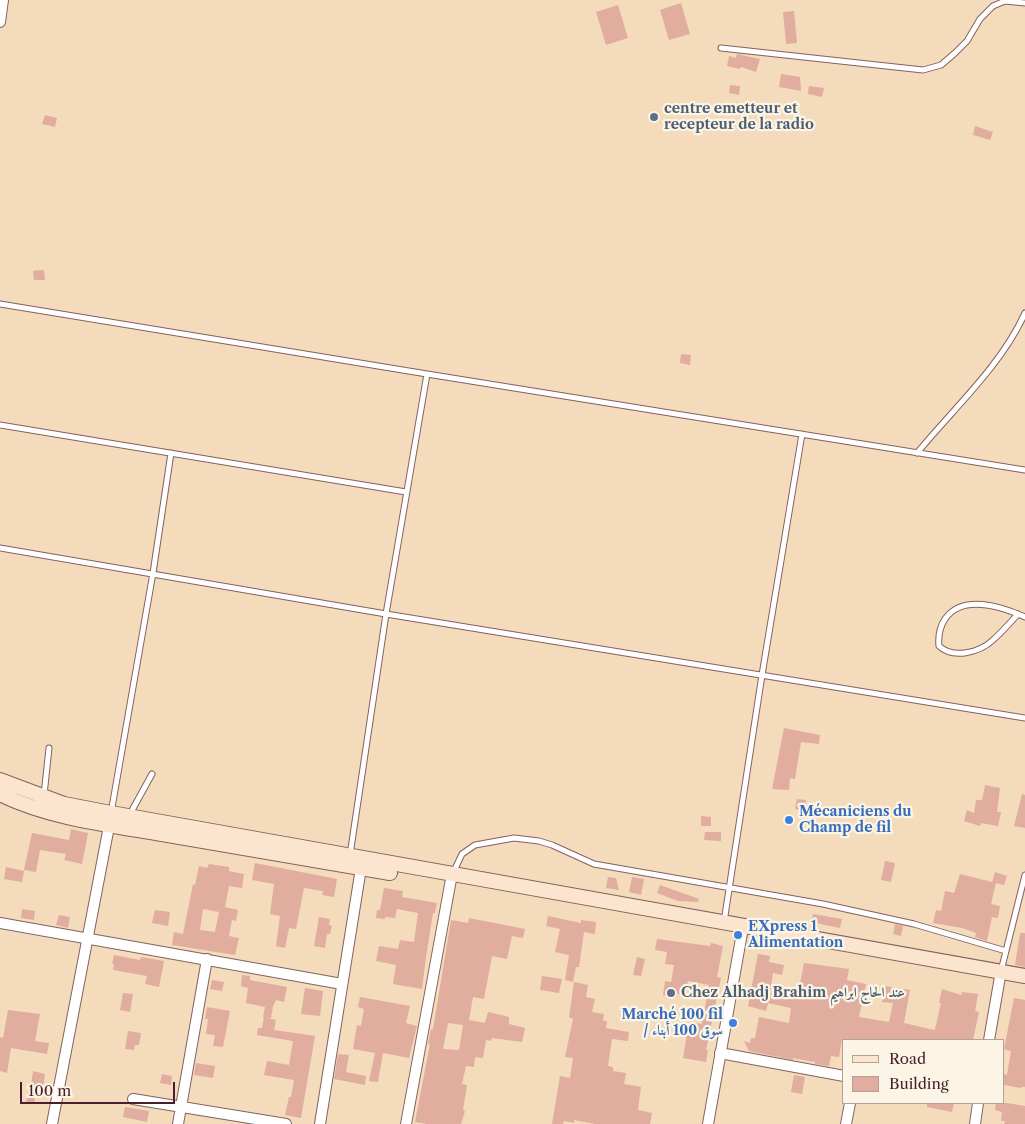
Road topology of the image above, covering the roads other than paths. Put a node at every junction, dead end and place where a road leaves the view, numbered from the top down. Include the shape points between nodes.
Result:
1 (4, 0) edge
2 (1025, 3) edge
3 (0, 22) edge
4 (721, 48) dead end
5 (0, 304) edge
6 (1025, 313) edge
7 (427, 374) junction
8 (0, 425) edge
9 (802, 434) junction
10 (917, 452) junction
11 (171, 453) junction
12 (1025, 470) edge
13 (406, 492) junction
14 (0, 548) edge
15 (152, 574) junction
16 (386, 614) junction
17 (1018, 614) junction
18 (1025, 617) edge
19 (762, 675) junction
20 (1025, 718) edge
21 (49, 748) dead end
22 (152, 774) dead end
23 (0, 780) edge
24 (0, 794) edge
25 (44, 798) junction
26 (128, 817) junction
27 (110, 819) junction
28 (350, 856) junction
29 (361, 868) junction
30 (1025, 875) edge
31 (451, 879) junction
32 (729, 889) junction
33 (724, 922) junction
34 (0, 923) edge
35 (742, 933) junction
36 (87, 938) junction
37 (1006, 951) junction
38 (207, 959) junction
39 (1000, 976) junction
40 (1025, 976) edge
41 (342, 984) junction
42 (1025, 984) edge
43 (989, 1039) edge
44 (720, 1053) junction
45 (842, 1076) edge
46 (133, 1099) dead end
47 (850, 1104) edge
48 (978, 1104) edge
49 (181, 1106) junction
50 (52, 1124) edge
51 (178, 1124) edge
52 (286, 1124) edge
53 (320, 1124) edge
54 (406, 1124) edge
55 (708, 1124) edge
56 (846, 1124) edge
57 (975, 1124) edge

1 - 3 street
2 - 4 lane via 1005,1 993,6 955,53 941,65 923,70
5 - 7 lane
6 - 10 lane via 990,369
7 - 9 lane
7 - 13 lane
8 - 11 lane
9 - 10 lane
9 - 19 lane
10 - 12 lane
11 - 13 lane
11 - 15 lane
13 - 16 lane
14 - 15 lane
15 - 16 lane
15 - 27 lane
16 - 19 lane
16 - 28 lane
17 - 17 lane via 1004,608 963,606 949,613 942,623 939,646 953,654 980,649
17 - 18 lane
19 - 20 lane
19 - 32 lane
21 - 25 lane
22 - 26 lane
23 - 25 street
24 - 27 street via 49,812
25 - 27 street
26 - 27 street
26 - 28 street
27 - 29 street
27 - 36 street
28 - 31 street
29 - 31 street
29 - 41 street
30 - 37 lane
31 - 32 lane via 468,848 514,838 552,845 585,862
31 - 33 street
31 - 35 street
31 - 54 street
32 - 33 lane
32 - 37 lane via 824,904 914,924
33 - 39 street
34 - 36 street
35 - 39 street
35 - 44 street
36 - 38 street
36 - 50 street
37 - 39 lane
38 - 41 street
38 - 49 street
39 - 40 street
39 - 42 street
39 - 43 street
41 - 53 street
44 - 45 street
44 - 55 street
46 - 49 street
47 - 56 street
48 - 57 street
49 - 51 street
49 - 52 street

